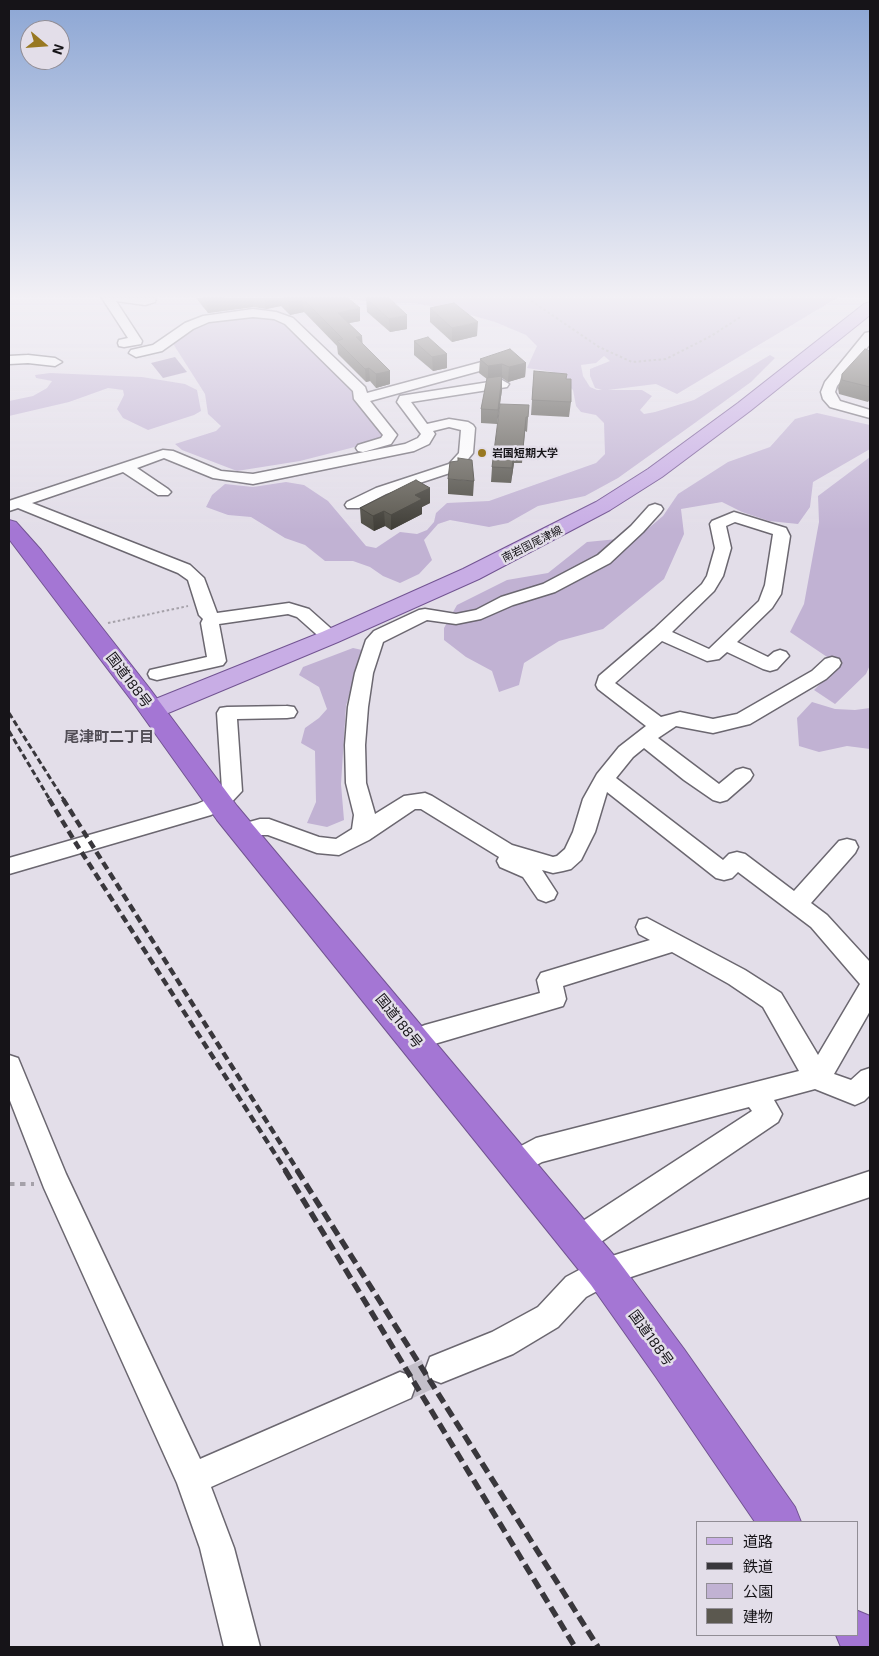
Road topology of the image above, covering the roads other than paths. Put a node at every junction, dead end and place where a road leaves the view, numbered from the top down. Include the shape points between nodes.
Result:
1 (345, 375) edge
2 (448, 375) edge
3 (784, 375) edge
4 (838, 375) edge
5 (502, 384) edge
6 (361, 399) junction
7 (870, 414) edge
8 (426, 429) junction
9 (125, 466) junction
10 (311, 468) junction
11 (163, 492) dead end
12 (353, 505) dead end
13 (655, 509) dead end
14 (12, 511) edge
15 (208, 610) junction
16 (660, 633) junction
17 (330, 637) junction
18 (725, 644) junction
19 (780, 656) dead end
20 (832, 662) dead end
21 (158, 674) dead end
22 (152, 710) junction
23 (288, 712) dead end
24 (652, 731) junction
25 (743, 775) dead end
26 (604, 778) junction
27 (220, 802) junction
28 (243, 832) junction
29 (361, 834) junction
30 (491, 844) junction
31 (847, 848) dead end
32 (9, 866) edge
33 (546, 893) dead end
34 (796, 904) junction
35 (647, 927) dead end
36 (672, 941) junction
37 (870, 978) edge
38 (870, 989) edge
39 (415, 1041) junction
40 (9, 1066) edge
41 (815, 1078) junction
42 (870, 1079) edge
43 (754, 1093) junction
44 (516, 1163) junction
45 (870, 1184) edge
46 (579, 1240) junction
47 (604, 1272) junction
48 (441, 1368) tunnel mouth
49 (400, 1386) tunnel mouth
50 (192, 1479) junction
51 (779, 1521) edge
52 (859, 1635) edge
53 (242, 1647) edge
54 (867, 1647) edge

1 - 6 street via 360,390
2 - 6 street
3 - 17 main road, 南岩国尾津線 via 655,473 603,506 479,570
4 - 7 street via 830,385 830,399 835,404
5 - 8 street via 405,399 413,416
6 - 10 street via 390,435 386,441 312,462
8 - 10 street via 427,438 419,445
8 - 12 street via 449,423 468,428 466,453 462,459 454,467 381,491
9 - 10 street via 168,454 218,475 253,480
9 - 11 street
9 - 14 street
13 - 29 street via 604,559 549,588 506,601 480,614 456,619 425,614 375,640 364,673 355,745 356,783 365,815
14 - 15 street via 28,508 184,569 196,578
14 - 22 highway, 国道188号 via 34,555
15 - 17 street via 220,619 290,608 303,613
15 - 21 street via 217,661
16 - 18 street via 713,655
16 - 18 street via 708,587 715,576 723,548 718,524 734,517 780,531 782,536 772,594
16 - 24 street via 606,680 605,685
17 - 22 main road, 南岩国尾津線
18 - 19 street via 770,664
20 - 24 street via 819,675 743,719 713,726 671,720
22 - 27 highway, 国道188号
23 - 27 street via 227,713 232,792
24 - 25 street via 691,775 720,795
24 - 26 street via 626,752
26 - 30 street via 593,799 584,832 573,854 563,863 553,865 505,852
26 - 34 street via 724,872 737,860
27 - 28 highway, 国道188号
27 - 32 street via 204,810
28 - 29 street via 269,827 318,845 339,847
28 - 39 highway, 国道188号
29 - 30 street via 412,801 425,801
30 - 33 street via 494,852 531,871
31 - 34 street
34 - 37 street via 819,921
35 - 36 street
36 - 39 street via 549,980 554,999
36 - 41 street via 772,1000
38 - 41 street via 823,1070
39 - 44 highway, 国道188号
40 - 50 street via 54,1179
41 - 42 street via 855,1093
41 - 43 street
43 - 44 street via 536,1151
43 - 46 street via 769,1114
44 - 46 highway, 国道188号
45 - 47 street
46 - 47 highway, 国道188号
47 - 48 street via 576,1287 548,1317 502,1343
47 - 51 highway, 国道188号
49 - 50 street
50 - 53 street via 217,1548
52 - 54 highway

